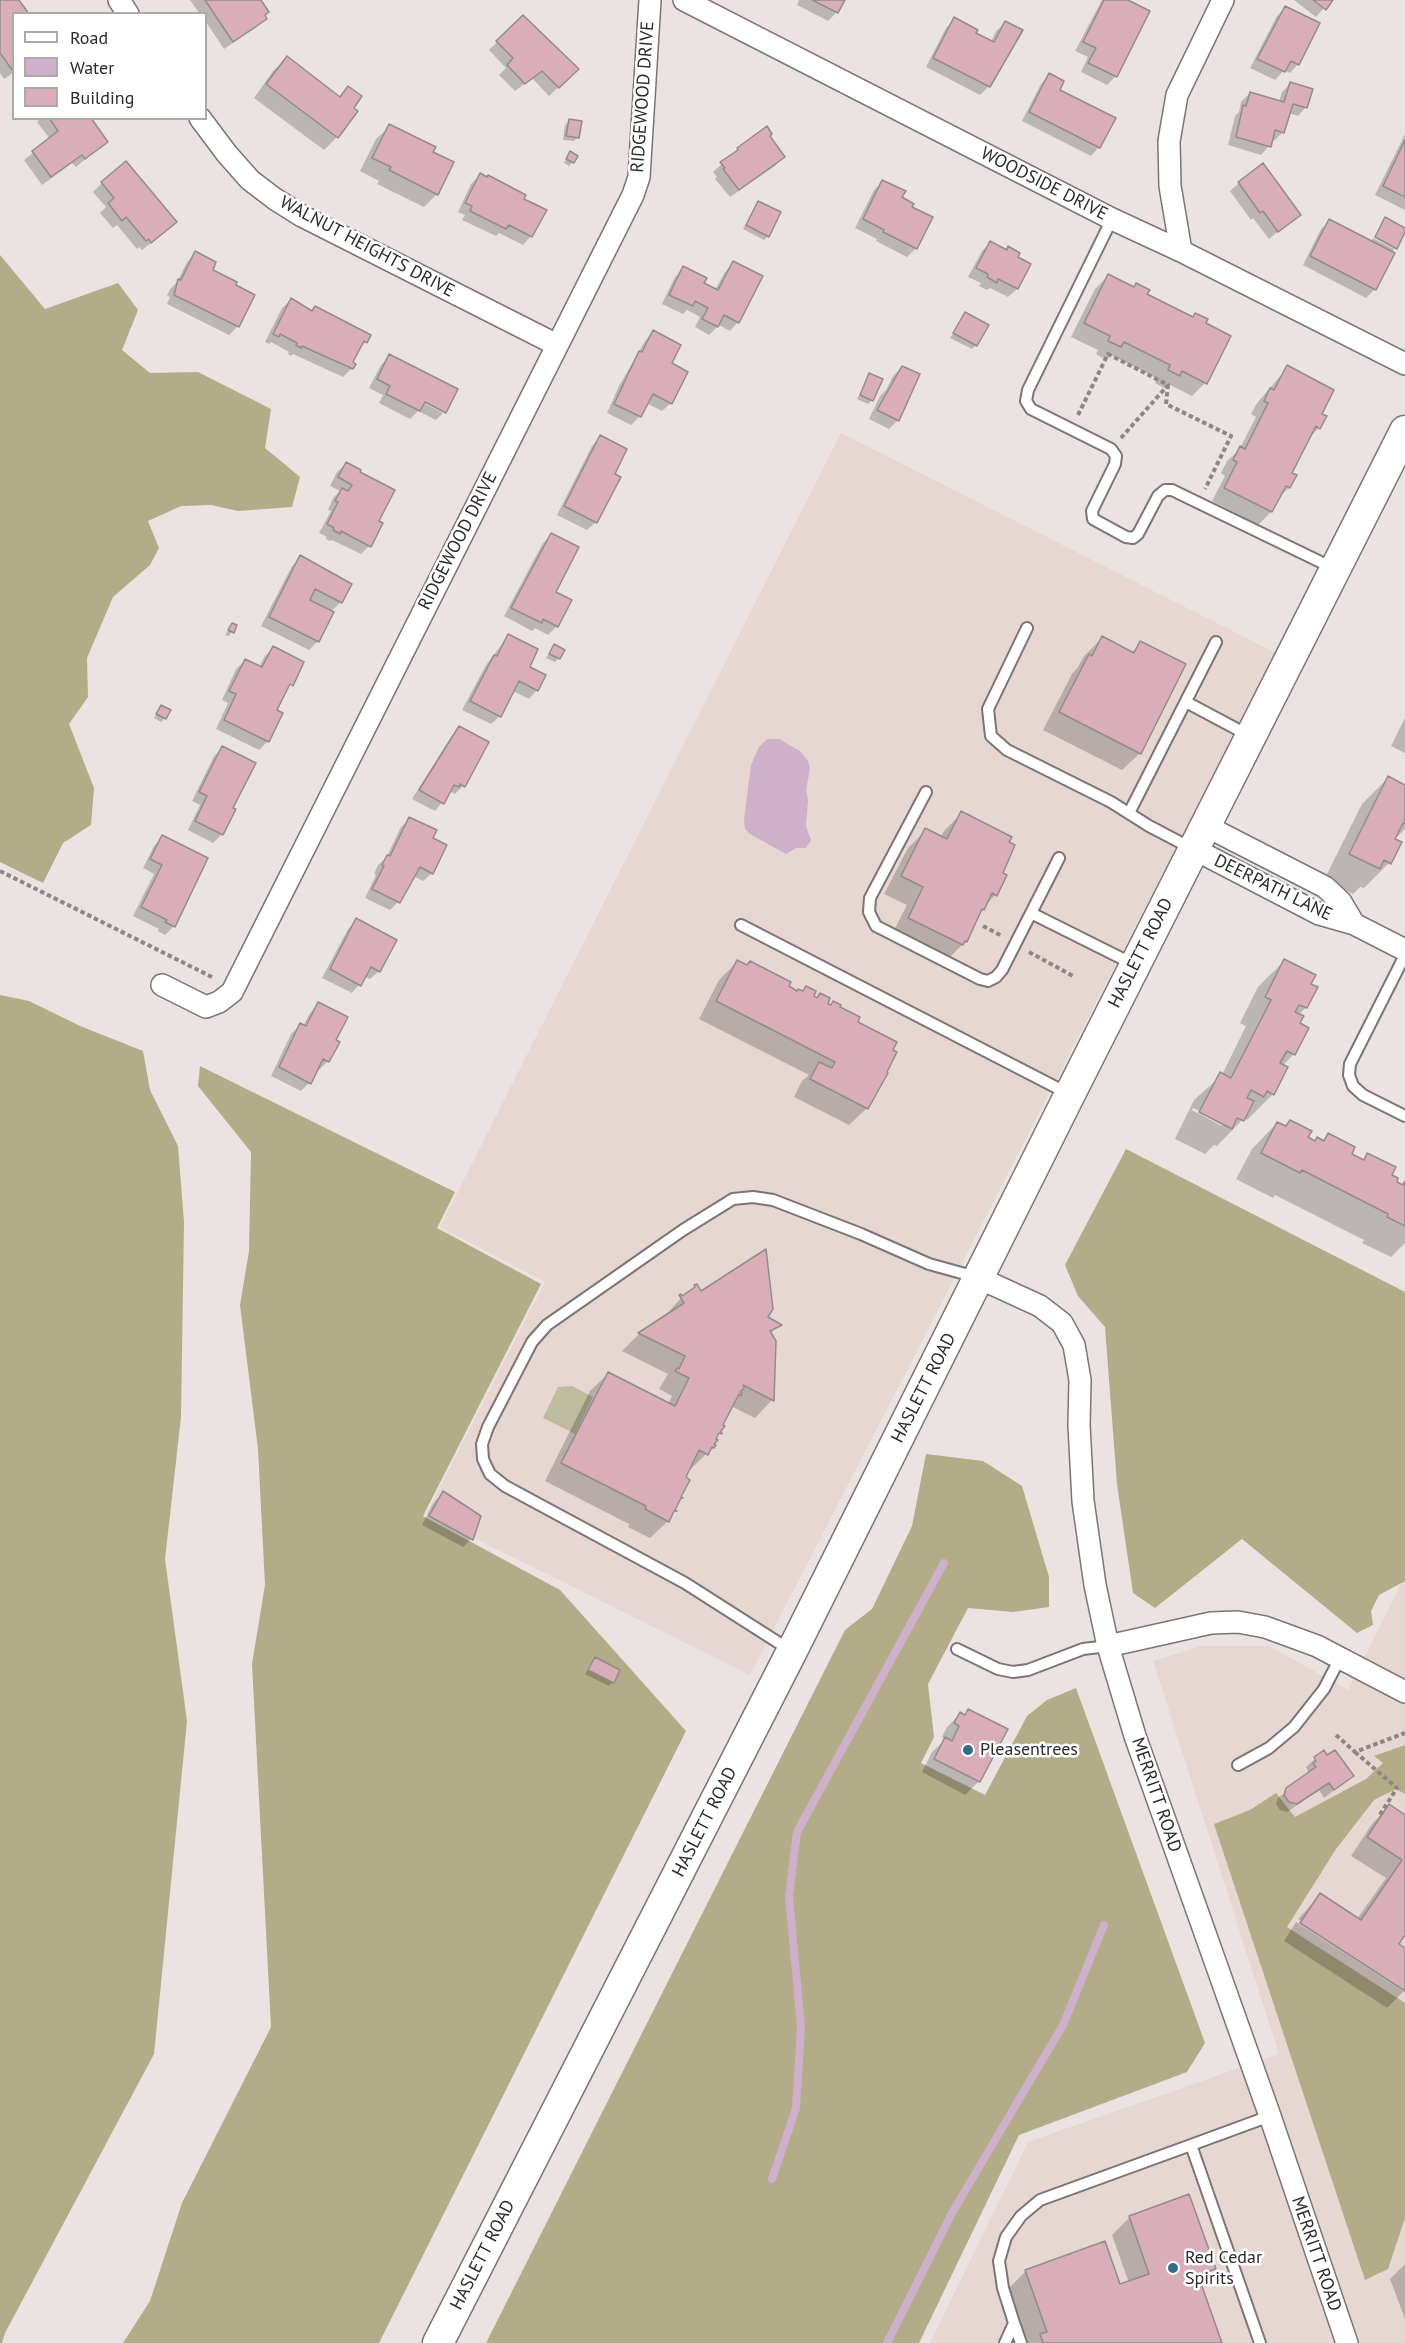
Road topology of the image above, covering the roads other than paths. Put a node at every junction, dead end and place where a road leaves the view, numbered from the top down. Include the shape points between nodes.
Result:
1 (650, 0) edge
2 (684, 0) edge
3 (1223, 0) edge
4 (202, 120) edge
5 (1112, 219) junction
6 (1181, 251) junction
7 (557, 345) junction
8 (1405, 364) edge
9 (1405, 431) edge
10 (1336, 570) junction
11 (1027, 628) dead end
12 (1216, 642) dead end
13 (1186, 702) junction
14 (1251, 736) junction
15 (926, 792) dead end
16 (1129, 813) junction
17 (1200, 838) junction
18 (1059, 858) dead end
19 (1031, 913) junction
20 (741, 925) dead end
21 (1405, 950) edge
22 (1405, 955) edge
23 (1135, 965) junction
24 (162, 985) dead end
25 (1070, 1094) junction
26 (1405, 1116) edge
27 (979, 1278) junction
28 (1108, 1646) junction
29 (957, 1649) dead end
30 (792, 1651) junction
31 (1340, 1658) junction
32 (1405, 1692) edge
33 (1238, 1765) dead end
34 (1270, 2116) junction
35 (1191, 2145) junction
36 (1014, 2323) junction
37 (438, 2343) edge
38 (1005, 2343) edge
39 (1021, 2343) edge
40 (1260, 2343) edge
41 (1347, 2343) edge

1 - 7 street, RIDGEWOOD DRIVE via 639,177
2 - 5 street, WOODSIDE DRIVE
3 - 6 street via 1177,95 1169,141 1170,186
4 - 7 street, WALNUT HEIGHTS DRIVE via 250,180 275,199
5 - 6 street, WOODSIDE DRIVE
5 - 10 lane via 1026,401 1031,409 1111,449 1116,456 1092,511 1093,519 1134,538 1158,496 1172,490
6 - 8 street, WOODSIDE DRIVE
7 - 24 street, RIDGEWOOD DRIVE via 232,992 206,1007
9 - 10 main road, HASLETT ROAD
10 - 14 main road, HASLETT ROAD
11 - 16 lane via 988,709 991,736 1007,750
12 - 13 lane
13 - 14 lane
13 - 16 lane
14 - 17 main road, HASLETT ROAD
15 - 19 lane via 870,898 869,912 876,926 988,981 1002,970
16 - 17 lane via 1149,826
17 - 21 street, DEERPATH LANE via 1325,887 1341,902 1354,924
17 - 23 main road, HASLETT ROAD
18 - 19 lane
19 - 23 lane
20 - 25 lane
22 - 26 lane via 1350,1064 1349,1076 1363,1095
23 - 25 main road, HASLETT ROAD
25 - 27 main road, HASLETT ROAD
27 - 28 street, MERRITT ROAD via 1040,1306 1062,1323 1074,1345 1080,1380 1083,1501
27 - 30 main road, HASLETT ROAD
27 - 30 lane via 929,1264 773,1200 733,1199 547,1325 532,1342 488,1427 482,1444 483,1459 490,1474 505,1486 685,1583
28 - 29 lane via 1083,1649 1013,1672
28 - 31 street via 1211,1623 1238,1622 1290,1635
28 - 34 street, MERRITT ROAD via 1135,1736
30 - 37 main road, HASLETT ROAD
31 - 32 street
31 - 33 lane via 1324,1689 1294,1727 1269,1748
34 - 35 lane
34 - 41 street, MERRITT ROAD
35 - 36 lane via 1040,2200 1021,2216 1006,2237 999,2261
35 - 40 lane
36 - 38 lane
36 - 39 lane

